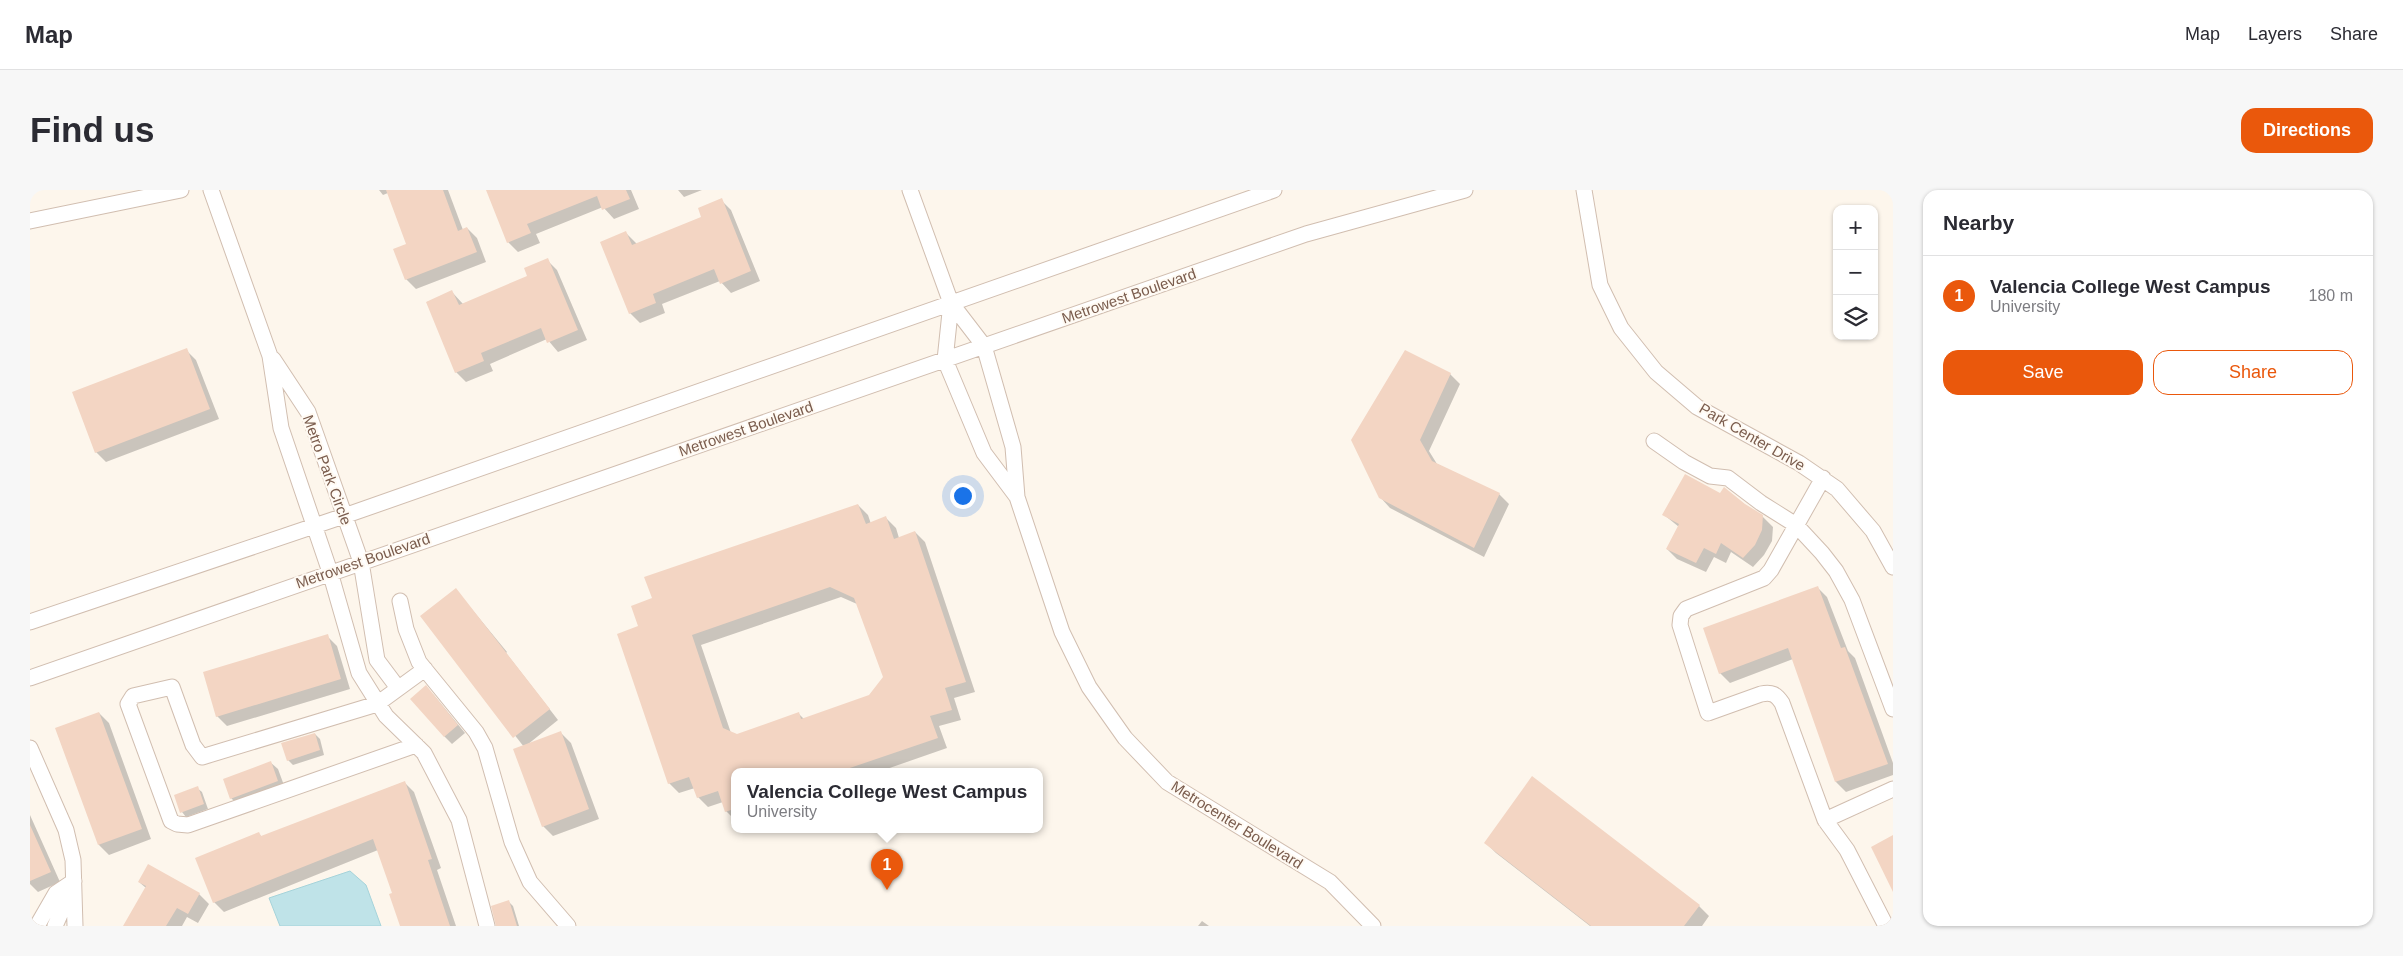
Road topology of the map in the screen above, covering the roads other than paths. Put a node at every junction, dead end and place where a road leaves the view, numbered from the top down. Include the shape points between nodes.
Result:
1 (181, 190) edge
2 (211, 190) edge
3 (910, 190) edge
4 (1274, 190) edge
5 (1466, 190) edge
6 (1584, 190) edge
7 (30, 222) edge
8 (951, 303) junction
9 (984, 346) junction
10 (270, 356) junction
11 (945, 360) junction
12 (1654, 441) dead end
13 (1823, 478) junction
14 (1017, 497) junction
15 (344, 516) junction
16 (1796, 524) junction
17 (314, 526) junction
18 (361, 562) junction
19 (1893, 567) edge
20 (330, 572) junction
21 (400, 601) dead end
22 (30, 622) edge
23 (425, 669) junction
24 (30, 678) edge
25 (398, 688) junction
26 (377, 704) junction
27 (1893, 709) edge
28 (416, 745) junction
29 (30, 748) edge
30 (1893, 789) edge
31 (1825, 820) junction
32 (74, 881) junction
33 (76, 924) edge
34 (36, 926) edge
35 (55, 926) edge
36 (487, 926) edge
37 (568, 926) edge
38 (1373, 926) edge
39 (1886, 926) edge

1 - 7 street
2 - 10 street, Metro Park Circle
3 - 8 street
4 - 8 street
5 - 9 street, Metrowest Boulevard via 1306,234
6 - 13 street, Park Center Drive via 1600,285 1621,328 1656,372 1697,407
8 - 9 street
8 - 11 street
8 - 15 street
9 - 11 street, Metrowest Boulevard
9 - 14 street, Metrocenter Boulevard via 1013,447
10 - 15 street, Metro Park Circle via 308,412
10 - 17 street, Metro Park Circle via 281,428
11 - 14 street, Metrocenter Boulevard via 984,453
11 - 18 street, Metrowest Boulevard
12 - 16 street via 1710,476 1728,478
13 - 16 street
13 - 19 street, Park Center Drive via 1874,531
14 - 38 street, Metrocenter Boulevard via 1062,632 1089,687 1124,738 1167,782 1330,882
15 - 17 street
15 - 18 street, Metro Park Circle
16 - 27 street via 1836,571 1852,600
16 - 31 street via 1764,578 1695,604 1681,616 1680,625 1708,713 1770,692 1782,703
17 - 20 street, Metro Park Circle
17 - 22 street
18 - 20 street, Metrowest Boulevard
18 - 25 street, Metro Park Circle via 377,660
20 - 24 street, Metrowest Boulevard
20 - 26 street, Metro Park Circle via 359,673
21 - 23 street via 414,651
23 - 25 street
23 - 37 street via 476,732 485,748 520,861 530,882
25 - 26 street
26 - 28 street, Metro Park Circle
26 - 28 street via 202,757 193,745 172,687 133,696 128,704 171,821 177,824 188,825
28 - 36 street, Metro Park Circle via 424,753 459,820
29 - 32 street via 66,830 74,860
30 - 31 street
31 - 39 street via 1847,850
32 - 33 street
32 - 34 street via 56,893
32 - 35 street

